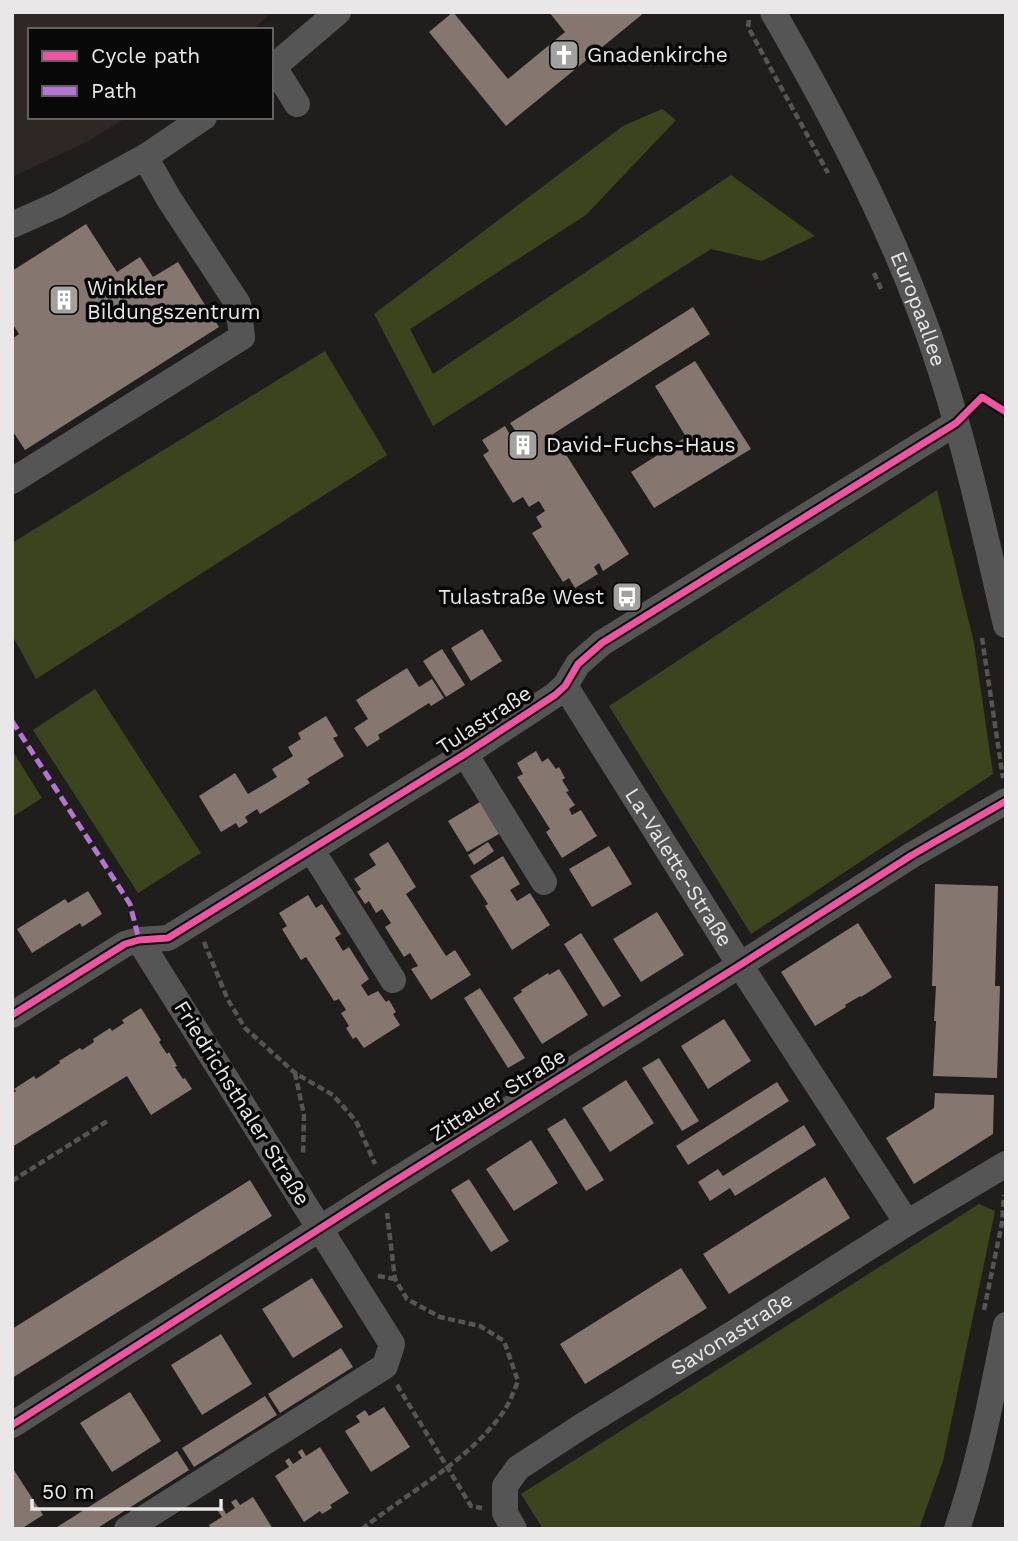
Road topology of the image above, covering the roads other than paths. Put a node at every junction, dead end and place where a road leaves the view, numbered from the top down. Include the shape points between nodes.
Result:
1 (338, 12) edge
2 (773, 12) edge
3 (273, 67) edge
4 (273, 69) edge
5 (297, 104) dead end
6 (201, 119) edge
7 (145, 157) junction
8 (12, 225) edge
9 (956, 423) junction
10 (12, 481) edge
11 (993, 627) edge
12 (565, 686) junction
13 (465, 754) junction
14 (1005, 791) edge
15 (311, 849) junction
16 (544, 882) dead end
17 (139, 940) junction
18 (740, 965) junction
19 (393, 980) dead end
20 (12, 1015) edge
21 (1006, 1164) edge
22 (907, 1223) junction
23 (321, 1229) junction
24 (1006, 1325) edge
25 (12, 1425) edge
26 (509, 1521) edge
27 (127, 1529) edge
28 (957, 1529) edge

1 - 3 street
2 - 9 street, Europaallee via 885,226
4 - 5 street
6 - 7 street
7 - 8 street
7 - 10 street via 238,304 242,337
9 - 11 street, Europaallee via 987,543
9 - 12 street, Tulastraße via 602,643 579,664
12 - 13 street, Tulastraße
12 - 18 street, La-Valette-Straße
13 - 15 street, Tulastraße
13 - 16 street
14 - 18 street, Zittauer Straße
15 - 17 street, Tulastraße via 168,938
15 - 19 street
17 - 20 street, Tulastraße via 125,944
17 - 23 street, Friedrichsthaler Straße
18 - 22 street, La-Valette-Straße
18 - 23 street, Zittauer Straße
21 - 22 street, Savonastraße
22 - 26 street, Savonastraße via 519,1468 505,1486
23 - 25 street, Zittauer Straße
23 - 27 street, Friedrichsthaler Straße via 392,1344 385,1366
24 - 28 street via 981,1450

